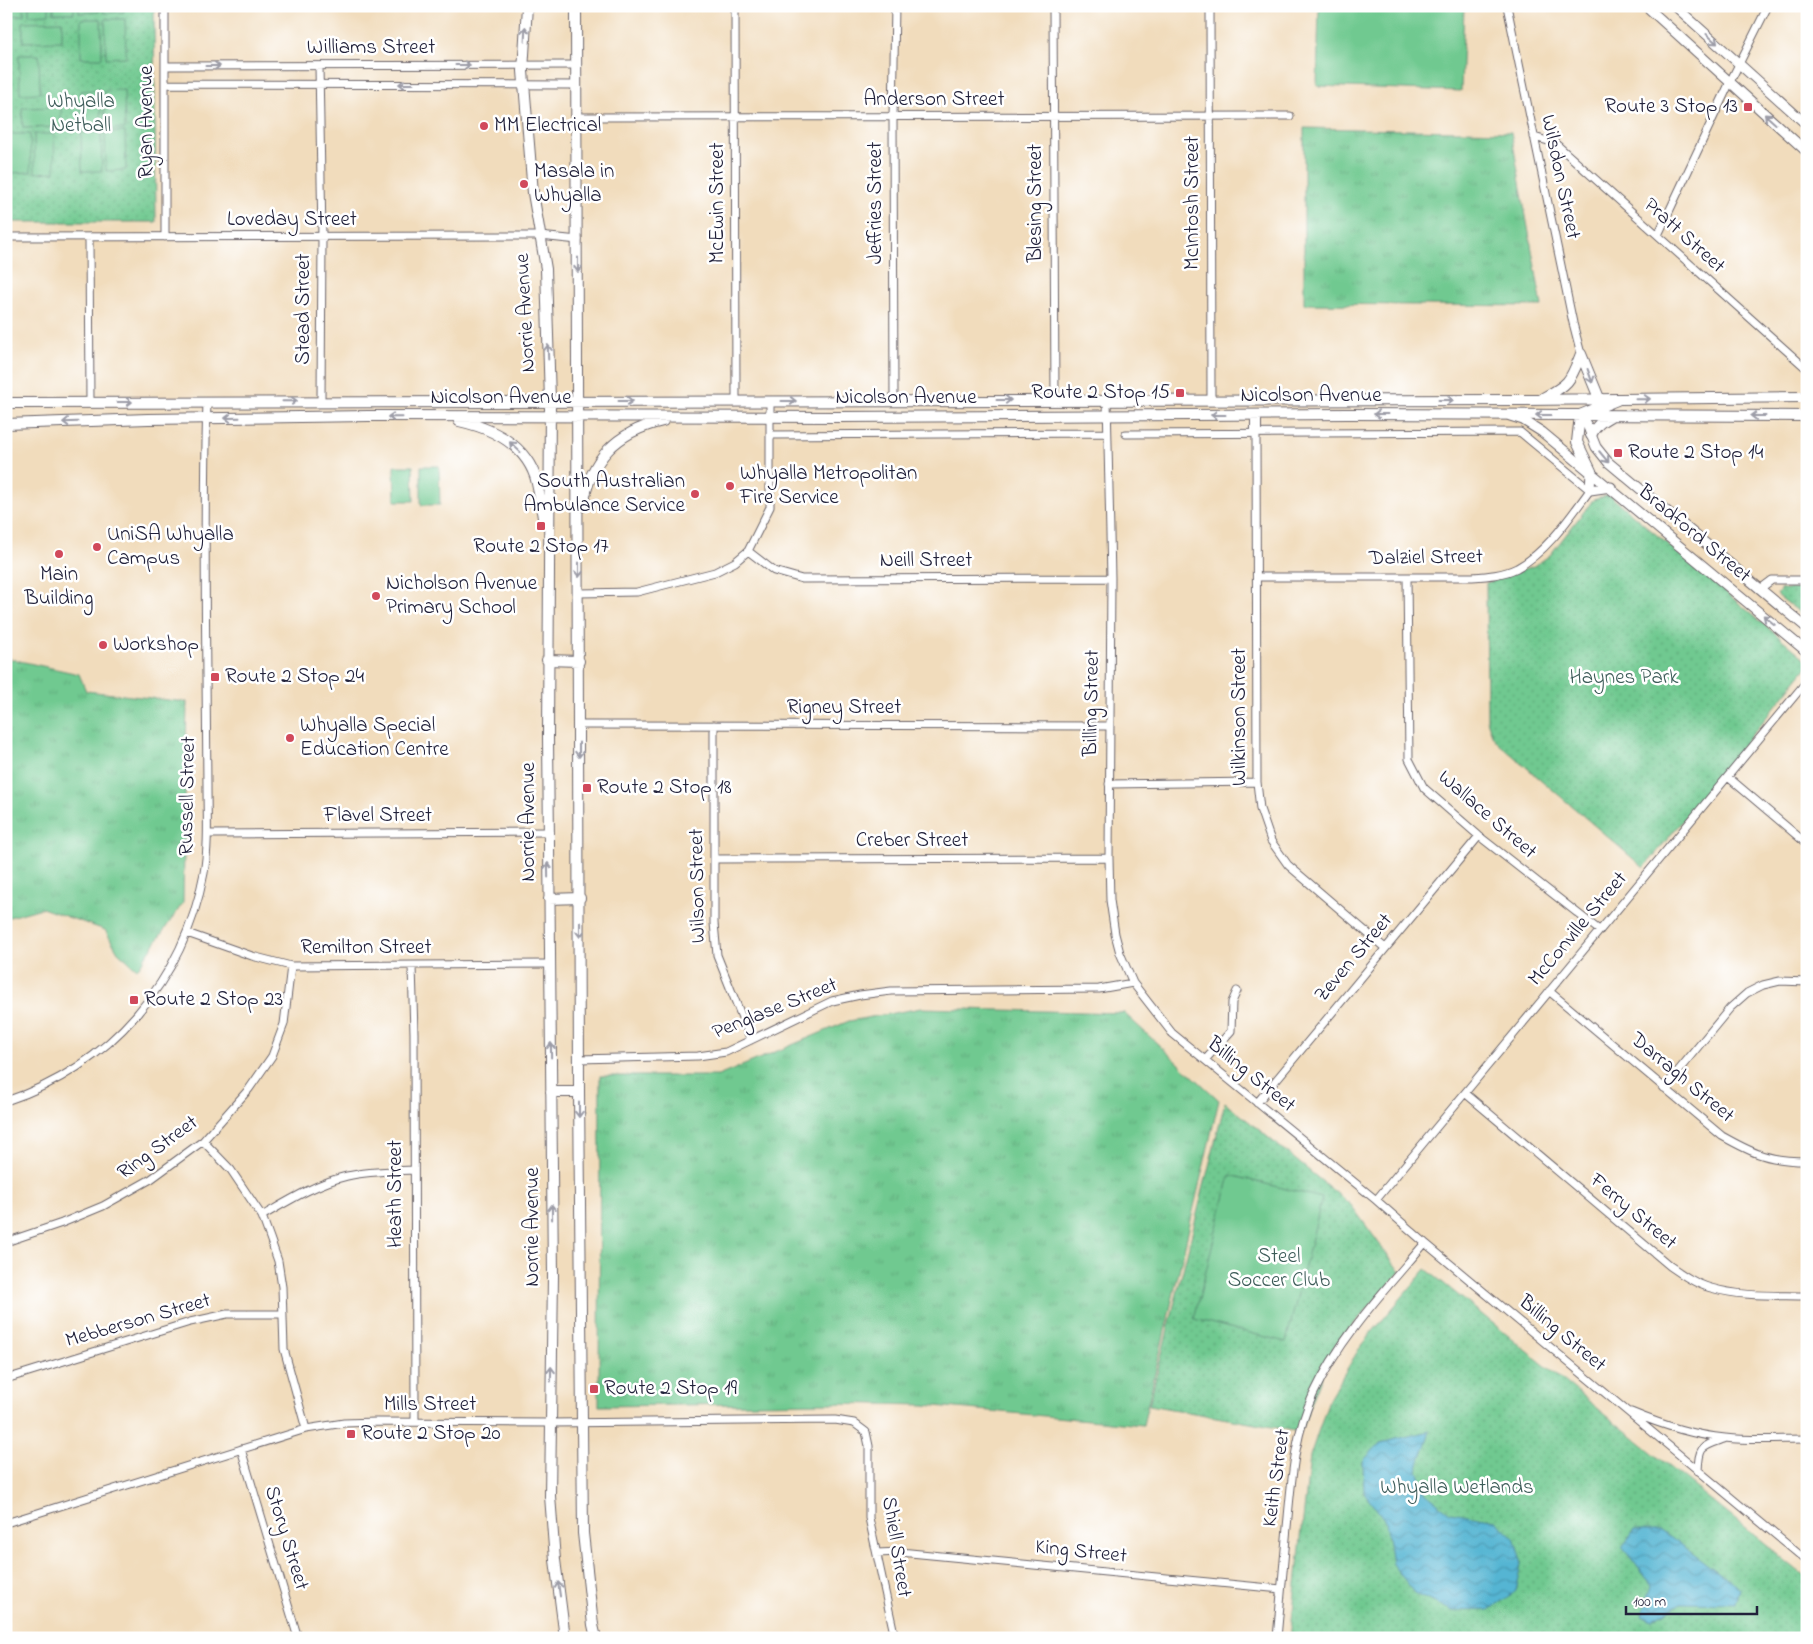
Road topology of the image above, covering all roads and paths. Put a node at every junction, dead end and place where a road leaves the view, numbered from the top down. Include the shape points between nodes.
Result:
1 (165, 6) edge
2 (527, 6) edge
3 (576, 6) edge
4 (735, 6) edge
5 (895, 6) edge
6 (1053, 6) edge
7 (1210, 6) edge
8 (1507, 6) edge
9 (1646, 6) edge
10 (1676, 6) edge
11 (1768, 6) edge
12 (1740, 64) junction
13 (524, 65) junction
14 (577, 65) junction
15 (165, 66) junction
16 (319, 66) junction
17 (1730, 82) junction
18 (165, 84) junction
19 (320, 84) junction
20 (524, 84) junction
21 (577, 85) junction
22 (1290, 116) dead end
23 (736, 117) junction
24 (893, 117) junction
25 (1052, 117) junction
26 (1210, 117) junction
27 (577, 118) junction
28 (1807, 125) edge
29 (1534, 136) junction
30 (1807, 152) edge
31 (1658, 235) junction
32 (540, 236) junction
33 (6, 237) edge
34 (89, 237) junction
35 (165, 237) junction
36 (322, 238) junction
37 (578, 240) junction
38 (1581, 354) junction
39 (1807, 369) edge
40 (1807, 396) edge
41 (1734, 397) junction
42 (1600, 398) junction
43 (1211, 399) junction
44 (1620, 399) junction
45 (894, 400) junction
46 (1055, 400) junction
47 (1107, 400) junction
48 (1348, 400) junction
49 (1524, 400) junction
50 (1541, 400) junction
51 (321, 401) junction
52 (550, 401) junction
53 (578, 401) junction
54 (736, 401) junction
55 (770, 401) junction
56 (90, 402) junction
57 (207, 402) junction
58 (6, 403) edge
59 (1348, 414) junction
60 (1256, 415) junction
61 (1506, 415) junction
62 (1580, 415) junction
63 (1612, 415) junction
64 (549, 416) junction
65 (1107, 416) junction
66 (1734, 416) junction
67 (1807, 416) edge
68 (578, 417) junction
69 (680, 417) junction
70 (771, 417) junction
71 (206, 418) junction
72 (444, 418) junction
73 (6, 424) edge
74 (1107, 433) junction
75 (1256, 433) junction
76 (1126, 434) dead end
77 (770, 435) junction
78 (1591, 435) junction
79 (1591, 471) junction
80 (1611, 487) junction
81 (1590, 490) junction
82 (579, 536) junction
83 (548, 540) junction
84 (748, 551) junction
85 (1258, 577) junction
86 (1407, 577) junction
87 (1112, 578) junction
88 (1807, 580) edge
89 (1760, 589) junction
90 (579, 593) junction
91 (1807, 628) edge
92 (1807, 652) edge
93 (547, 660) junction
94 (579, 661) junction
95 (1807, 681) edge
96 (579, 725) junction
97 (714, 725) junction
98 (1109, 726) junction
99 (1728, 777) junction
100 (1257, 782) junction
101 (1109, 784) junction
102 (548, 832) junction
103 (208, 834) junction
104 (1479, 836) junction
105 (1807, 844) edge
106 (1108, 858) junction
107 (715, 859) junction
108 (549, 898) junction
109 (580, 898) junction
110 (1599, 930) junction
111 (187, 933) junction
112 (1385, 948) junction
113 (550, 964) junction
114 (291, 966) junction
115 (412, 966) junction
116 (1807, 982) edge
117 (1133, 983) junction
118 (1237, 991) dead end
119 (1549, 991) junction
120 (752, 1040) junction
121 (580, 1059) junction
122 (1205, 1060) junction
123 (1664, 1088) junction
124 (551, 1092) junction
125 (579, 1092) junction
126 (1465, 1093) junction
127 (6, 1100) edge
128 (1257, 1103) junction
129 (203, 1141) junction
130 (1807, 1161) edge
131 (413, 1170) junction
132 (1376, 1200) junction
133 (262, 1216) junction
134 (6, 1242) edge
135 (1425, 1243) junction
136 (1807, 1296) edge
137 (283, 1314) junction
138 (6, 1379) edge
139 (1625, 1410) junction
140 (415, 1421) junction
141 (551, 1423) junction
142 (582, 1423) junction
143 (306, 1429) junction
144 (866, 1432) joint
145 (1726, 1438) junction
146 (1807, 1439) edge
147 (241, 1449) junction
148 (1698, 1471) junction
149 (6, 1523) edge
150 (876, 1553) junction
151 (1807, 1561) edge
152 (1281, 1589) junction
153 (298, 1638) edge
154 (565, 1638) edge
155 (596, 1638) edge
156 (895, 1638) edge
157 (1277, 1638) edge

1 - 15 street, Ryan Avenue
13 -> 2 main road, Norrie Avenue
3 - 14 main road
4 - 23 street, McEwin Street
5 - 24 street, Jeffries Street
6 - 25 street, Blesing Street
7 - 26 street, McIntosh Street
8 - 29 street, Wilsdon Street
9 - 17 street
10 -> 12 street
11 - 12 street
12 - 17 street
12 - 28 street
13 - 14 street, Williams Street
16 -> 13 street, Williams Street
13 - 20 main road, Norrie Avenue
14 - 21 main road
15 -> 16 street, Williams Street
15 - 18 street, Ryan Avenue
16 - 19 street, Stead Street
30 -> 17 street
17 - 31 street
18 - 19 street, Williams Street
18 - 35 street, Ryan Avenue
20 -> 19 street, Williams Street
19 - 36 street, Stead Street
20 - 21 street, Williams Street
20 - 32 main road, Norrie Avenue
21 - 27 main road
22 - 26 street, Anderson Street
23 - 24 street, Anderson Street
23 - 27 street, Anderson Street
23 - 54 street, McEwin Street
24 - 25 street, Anderson Street
24 - 45 street, Jeffries Street
25 - 26 street, Anderson Street
25 - 46 street, Blesing Street
26 - 43 street, McIntosh Street
27 - 37 main road
29 - 31 street, Pratt Street via 1555,143
29 - 38 street, Wilsdon Street
31 - 39 street, Pratt Street
32 - 36 street, Loveday Street
32 - 37 street, Loveday Street
52 -> 32 main road, Norrie Avenue via 546,268
33 - 34 street, Loveday Street
34 - 35 street, Loveday Street
34 - 56 street
35 - 36 street, Loveday Street
36 - 51 street, Stead Street
37 -> 53 main road
38 -> 42 main road
38 - 50 main road via 1571,378 1561,389
40 - 41 main road, Nicolson Avenue
44 -> 41 main road, Nicolson Avenue
41 - 66 main road
42 - 44 main road, Nicolson Avenue
42 - 50 main road, Nicolson Avenue
43 - 47 main road, Nicolson Avenue
43 - 48 main road, Nicolson Avenue
44 - 62 main road
45 -> 46 main road, Nicolson Avenue
55 -> 45 main road, Nicolson Avenue
46 - 47 main road, Nicolson Avenue
47 - 65 street, Billing Street
48 -> 49 main road, Nicolson Avenue
48 - 59 main road
49 - 50 main road, Nicolson Avenue
49 - 62 main road via 1542,405 1567,405
51 - 52 main road, Nicolson Avenue
57 -> 51 main road, Nicolson Avenue
52 - 53 main road, Nicolson Avenue
52 - 64 main road, Norrie Avenue
53 -> 54 main road, Nicolson Avenue
53 - 68 main road
54 - 55 main road, Nicolson Avenue
55 - 70 street
56 -> 57 main road, Nicolson Avenue
56 - 58 main road, Nicolson Avenue
57 - 71 street, Russell Street
59 - 60 main road, Nicolson Avenue
61 -> 59 main road, Nicolson Avenue
60 -> 65 main road, Nicolson Avenue
60 - 75 main road
62 -> 61 main road, Nicolson Avenue
61 - 79 street, Bradford Street via 1523,420 1542,432
62 - 63 main road, Nicolson Avenue
62 - 78 street, Bradford Street
62 - 79 main road via 1577,442
63 - 66 main road, Nicolson Avenue
63 - 78 main road via 1601,422
64 - 68 main road, Nicolson Avenue
64 - 72 main road, Nicolson Avenue
64 - 83 main road, Norrie Avenue
65 - 70 main road, Nicolson Avenue
65 - 74 street, Billing Street
67 -> 66 main road, Nicolson Avenue
68 - 69 main road, Nicolson Avenue
68 - 82 main road
69 - 70 main road, Nicolson Avenue
69 - 82 main road via 651,424 612,446 593,470 584,500
70 - 77 street
72 -> 71 main road, Nicolson Avenue
71 -> 73 main road, Nicolson Avenue
71 - 103 street, Russell Street
83 -> 72 main road via 535,476 528,461 502,436
74 - 77 street, Nicolson Avenue
74 - 87 street, Billing Street
75 - 76 street, Nicolson Avenue
75 - 81 street, Nicolson Avenue via 1520,432
75 - 85 street, Wilkinson Street
77 - 84 street via 770,507
78 -> 89 street, Bradford Street via 1608,462
79 - 80 street, Bradford Street
79 - 81 street
80 - 81 street
92 -> 80 street, Bradford Street
81 - 86 street, Dalziel Street via 1563,526 1533,557 1515,568 1491,576
82 -> 90 main road
83 - 93 main road, Norrie Avenue
84 - 87 street, Neill Street via 774,571 802,579
84 - 90 street via 715,572 637,592
85 - 86 street, Dalziel Street
85 - 100 street, Wilkinson Street
86 - 104 street, Wallace Street via 1409,759 1424,788
87 - 98 street, Billing Street
88 - 89 street via 1772,580
89 - 91 street, Bradford Street
90 - 94 main road
93 - 94 main road
93 - 102 main road, Norrie Avenue
94 - 96 main road
95 - 99 street, McConville Street
96 - 97 street, Rigney Street
96 -> 109 main road
97 - 98 street, Rigney Street
97 - 107 street, Wilson Street
98 - 101 street, Billing Street
99 - 105 street
99 - 110 street, McConville Street
100 - 101 street
100 - 112 street, Wilkinson Street via 1260,809 1271,841 1288,865
101 - 106 street, Billing Street
102 - 103 street, Flavel Street
108 -> 102 main road, Norrie Avenue
103 - 111 street, Russell Street via 204,873
104 - 110 street, Wallace Street
104 - 112 street, Zeven Street
106 - 107 street, Creber Street
106 - 117 street, Billing Street via 1115,934
107 - 120 street, Wilson Street via 717,955
108 - 109 main road
108 - 113 main road, Norrie Avenue
109 -> 121 main road
110 - 119 street, McConville Street
111 - 114 street, Remilton Street
111 - 127 street, Russell Street via 154,994 118,1035 85,1063 53,1082
112 - 128 street, Zeven Street
113 - 115 street, Remilton Street
124 -> 113 main road, Norrie Avenue
114 - 115 street, Remilton Street
114 - 129 street, Ring Street via 284,1024 272,1056 249,1089
115 - 131 street, Heath Street
116 - 123 street via 1780,981 1747,993 1730,1008
117 - 120 street, Penglase Street via 1100,989 891,991 860,995 832,1001
117 - 122 street, Billing Street via 1172,1033
118 - 122 street via 1232,1002 1231,1031
119 - 123 street, Darragh Street
119 - 126 street, McConville Street
120 - 121 street, Penglase Street via 726,1052 698,1056
121 - 125 main road
122 - 128 street, Billing Street
123 - 130 street, Darragh Street via 1722,1136 1746,1150 1765,1157
124 - 125 main road
141 -> 124 main road, Norrie Avenue
125 -> 142 main road
126 - 132 street, McConville Street
126 - 136 street, Ferry Street via 1687,1277 1710,1288 1746,1295
128 - 132 street, Billing Street
129 - 133 street via 231,1170
129 - 134 street, Ring Street via 151,1179 103,1206
131 - 133 street via 346,1176
131 - 140 street, Heath Street
132 - 135 street, Billing Street
133 - 137 street via 278,1261
135 - 139 street, Billing Street
135 - 152 street, Keith Street via 1352,1329 1312,1396 1294,1454
137 - 138 street, Mebberson Street via 226,1314 190,1322
137 - 143 street via 284,1349
139 - 145 street via 1664,1426
139 - 148 street, Billing Street
140 - 141 street, Mills Street
140 - 143 street, Mills Street via 344,1423
141 - 142 street, Mills Street
154 -> 141 main road, Norrie Avenue via 550,1496
142 - 144 street, Mills Street via 835,1420 854,1423
142 - 155 main road via 582,1533
143 - 147 street, Mills Street
144 - 150 street, Shiell Street via 870,1446 870,1518
145 - 146 street
145 - 148 street via 1705,1445 1698,1454
147 - 149 street, Mills Street
147 - 153 street, Story Street
148 - 151 street, Billing Street
150 - 152 street, King Street via 900,1552
150 - 156 street, Shiell Street
152 - 157 street, Keith Street

